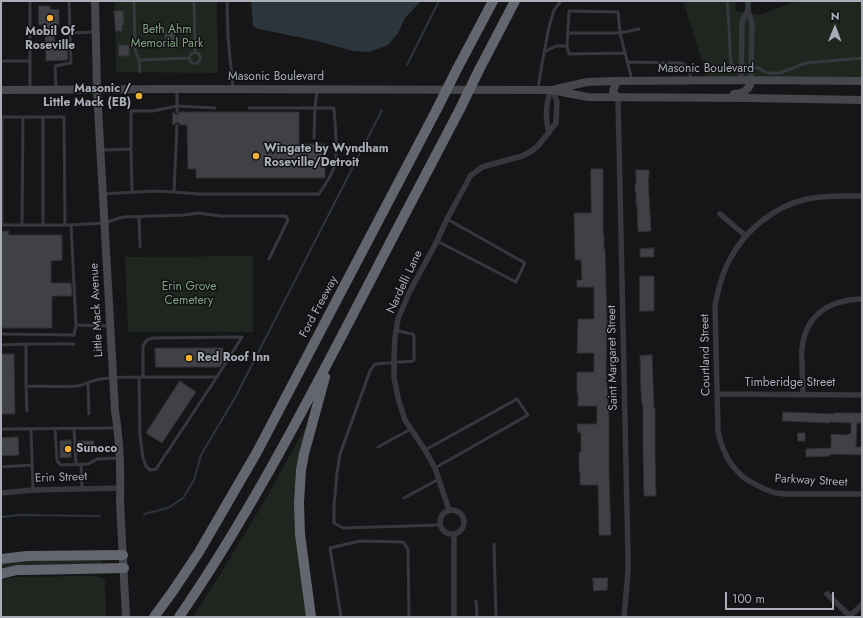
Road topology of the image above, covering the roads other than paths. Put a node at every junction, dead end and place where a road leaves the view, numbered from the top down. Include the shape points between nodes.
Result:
1 (30, 1) edge
2 (69, 1) edge
3 (95, 1) edge
4 (134, 1) edge
5 (194, 1) edge
6 (227, 1) edge
7 (493, 1) edge
8 (515, 1) edge
9 (561, 1) edge
10 (727, 1) edge
11 (748, 1) edge
12 (748, 10) junction
13 (639, 29) dead end
14 (96, 32) junction
15 (620, 32) junction
16 (70, 33) junction
17 (568, 33) junction
18 (568, 46) junction
19 (195, 52) junction
20 (544, 52) junction
21 (625, 53) junction
22 (189, 58) junction
23 (862, 58) edge
24 (140, 60) junction
25 (1, 61) edge
26 (30, 61) junction
27 (628, 62) junction
28 (741, 67) junction
29 (752, 67) junction
30 (140, 72) dead end
31 (741, 80) junction
32 (751, 80) junction
33 (617, 81) junction
34 (632, 81) junction
35 (691, 81) junction
36 (862, 81) edge
37 (177, 89) junction
38 (233, 89) junction
39 (1, 90) edge
40 (30, 90) junction
41 (56, 90) junction
42 (97, 90) junction
43 (317, 90) junction
44 (551, 90) junction
45 (538, 91) junction
46 (618, 97) junction
47 (690, 98) junction
48 (862, 100) edge
49 (177, 106) junction
50 (215, 108) dead end
51 (250, 108) dead end
52 (315, 108) junction
53 (177, 112) dead end
54 (2, 117) edge
55 (23, 117) junction
56 (43, 117) junction
57 (177, 125) dead end
58 (549, 133) junction
59 (314, 138) dead end
60 (131, 149) junction
61 (100, 150) junction
62 (132, 192) junction
63 (174, 192) junction
64 (102, 194) junction
65 (862, 196) edge
66 (720, 214) dead end
67 (139, 216) junction
68 (447, 219) junction
69 (104, 224) junction
70 (2, 225) edge
71 (22, 225) junction
72 (44, 225) junction
73 (65, 225) junction
74 (71, 225) junction
75 (746, 236) junction
76 (437, 241) junction
77 (140, 247) dead end
78 (269, 259) dead end
79 (862, 299) edge
80 (76, 325) junction
81 (110, 326) junction
82 (396, 330) junction
83 (1, 334) edge
84 (26, 344) junction
85 (74, 344) dead end
86 (1, 345) edge
87 (330, 359) junction
88 (394, 363) junction
89 (113, 377) junction
90 (139, 377) junction
91 (143, 377) junction
92 (217, 377) junction
93 (88, 383) junction
94 (26, 386) junction
95 (717, 394) junction
96 (803, 394) junction
97 (862, 395) edge
98 (27, 411) dead end
99 (89, 414) dead end
100 (118, 428) junction
101 (1, 429) edge
102 (31, 429) junction
103 (56, 429) junction
104 (74, 429) junction
105 (411, 429) junction
106 (378, 447) dead end
107 (425, 450) junction
108 (120, 458) junction
109 (76, 465) junction
110 (81, 465) junction
111 (32, 466) junction
112 (1, 467) edge
113 (435, 468) junction
114 (739, 474) joint
115 (439, 479) junction
116 (82, 488) junction
117 (121, 488) junction
118 (33, 490) junction
119 (1, 493) edge
120 (862, 494) edge
121 (404, 498) dead end
122 (449, 510) junction
123 (440, 525) junction
124 (454, 535) junction
125 (494, 544) dead end
126 (123, 555) junction
127 (1, 559) edge
128 (124, 568) junction
129 (1, 574) edge
130 (827, 594) dead end
131 (476, 601) dead end
132 (862, 605) edge
133 (848, 616) edge
134 (126, 617) edge
135 (154, 617) edge
136 (179, 617) edge
137 (311, 617) edge
138 (341, 617) edge
139 (409, 617) edge
140 (454, 617) edge
141 (477, 617) edge
142 (496, 617) edge
143 (624, 617) edge

1 - 26 lane
2 - 16 lane
3 - 14 main road, Little Mack Avenue
4 - 24 lane via 135,50
5 - 19 lane
6 - 38 lane
7 - 135 highway, Ford Freeway, bridge via 261,446 198,552
8 - 87 highway, bridge
9 - 20 lane via 554,10
10 - 28 lane via 731,64
11 - 12 street
12 - 28 street via 742,22
12 - 29 street via 752,23
13 - 15 lane
14 - 16 lane
14 - 42 main road, Little Mack Avenue
15 - 17 lane
15 - 17 lane via 618,12 569,11
15 - 21 lane
16 - 41 lane via 71,63 55,66
17 - 18 lane
18 - 20 lane via 556,46
18 - 21 lane via 569,54
19 - 22 lane
19 - 22 lane via 200,56 197,63 192,63
20 - 45 lane
21 - 27 lane
22 - 24 lane
23 - 29 lane via 806,63 780,73 768,73
24 - 30 lane
25 - 26 lane
26 - 40 lane
27 - 34 lane
27 - 35 lane via 681,63 688,67
28 - 29 lane
28 - 31 street
29 - 32 street
31 - 32 main road, Masonic Boulevard
31 - 35 main road, Masonic Boulevard
32 - 36 main road, Masonic Boulevard
32 - 47 main road via 750,86 740,94 704,94
33 - 34 main road, Masonic Boulevard
33 - 44 main road, Masonic Boulevard via 587,82
33 - 46 main road via 613,91
34 - 35 main road, Masonic Boulevard
37 - 38 main road, Masonic Boulevard
37 - 42 main road, Masonic Boulevard
37 - 49 lane
38 - 43 main road, Masonic Boulevard
39 - 40 main road, Masonic Boulevard
40 - 41 main road, Masonic Boulevard
41 - 42 main road, Masonic Boulevard
42 - 61 main road, Little Mack Avenue
43 - 45 main road, Masonic Boulevard
43 - 52 lane
44 - 45 main road, Masonic Boulevard
44 - 46 main road, Masonic Boulevard via 588,98
44 - 58 street via 546,115
44 - 58 street, Nardelli Lane via 557,101 556,123
46 - 47 main road, Masonic Boulevard
46 - 143 street, Saint Margaret Street via 628,558
47 - 48 main road, Masonic Boulevard
49 - 50 lane
49 - 53 lane
49 - 60 lane via 153,111 131,111
51 - 52 lane
52 - 59 lane
52 - 63 lane via 334,108 336,146 335,164 319,194
54 - 55 lane
54 - 70 lane
55 - 56 lane
55 - 71 lane
56 - 72 lane
56 - 73 lane via 64,117
57 - 63 lane
58 - 68 street, Nardelli Lane via 530,152 482,167 471,175
60 - 61 lane
60 - 62 lane
61 - 64 main road, Little Mack Avenue
62 - 63 lane
62 - 64 lane
64 - 69 main road, Little Mack Avenue
65 - 75 street, Courtland Street via 802,200 770,215
66 - 75 street
67 - 69 lane via 123,217
67 - 77 lane
67 - 78 lane via 198,213 221,216 286,216 288,220
68 - 76 street, Nardelli Lane
68 - 76 lane via 525,263 516,282
69 - 74 lane
69 - 81 main road, Little Mack Avenue
70 - 71 lane
71 - 72 lane
72 - 73 lane
73 - 74 lane
74 - 80 lane
75 - 95 street, Courtland Street via 729,260 716,306
76 - 82 street, Nardelli Lane via 409,293
79 - 96 street via 833,305 815,316 809,324 801,349
80 - 81 lane
80 - 83 lane via 74,335
81 - 89 main road, Little Mack Avenue
82 - 88 street, Nardelli Lane
82 - 88 lane via 413,334 414,360
84 - 85 lane
84 - 86 lane
84 - 94 lane
87 - 136 highway via 241,520
87 - 137 highway via 304,454 300,485 300,534
88 - 105 street, Nardelli Lane via 398,398 405,420
88 - 123 lane via 376,364 370,371 340,454 334,522 343,528
89 - 90 lane
89 - 93 lane
89 - 100 main road, Little Mack Avenue
90 - 91 lane
90 - 92 lane via 140,436 143,458 150,470 156,469
91 - 92 lane
91 - 92 lane via 143,346 147,340 242,337
93 - 94 lane via 76,386
93 - 99 lane
94 - 98 lane
95 - 96 street, Timberidge Street
95 - 114 street, Courtland Street via 720,440
96 - 97 street, Timberidge Street
100 - 104 lane
100 - 108 main road, Little Mack Avenue
101 - 102 lane
102 - 103 lane
102 - 111 lane
103 - 104 lane
103 - 109 lane via 57,461 61,465
104 - 109 lane
105 - 106 lane
105 - 107 street, Nardelli Lane
107 - 113 street, Nardelli Lane
107 - 113 lane via 517,399 528,414
108 - 110 lane via 97,459
108 - 117 main road, Little Mack Avenue
109 - 110 lane
110 - 116 lane
111 - 112 lane
111 - 118 lane
113 - 115 street, Nardelli Lane
114 - 120 street, Parkway Street via 760,487 779,493
115 - 121 lane
115 - 122 street, Nardelli Lane
116 - 117 street, Erin Street
116 - 118 street, Erin Street
117 - 126 main road, Little Mack Avenue
118 - 119 street, Erin Street
122 - 123 street via 442,516
122 - 124 street via 459,512 465,520 463,530
123 - 124 street via 445,532
124 - 140 street
125 - 142 lane
126 - 127 highway via 27,556
126 - 128 main road, Little Mack Avenue
128 - 129 highway via 27,570
128 - 134 main road, Little Mack Avenue
130 - 133 street
131 - 141 lane
132 - 133 street
138 - 139 lane via 330,548 360,541 403,542 408,549

